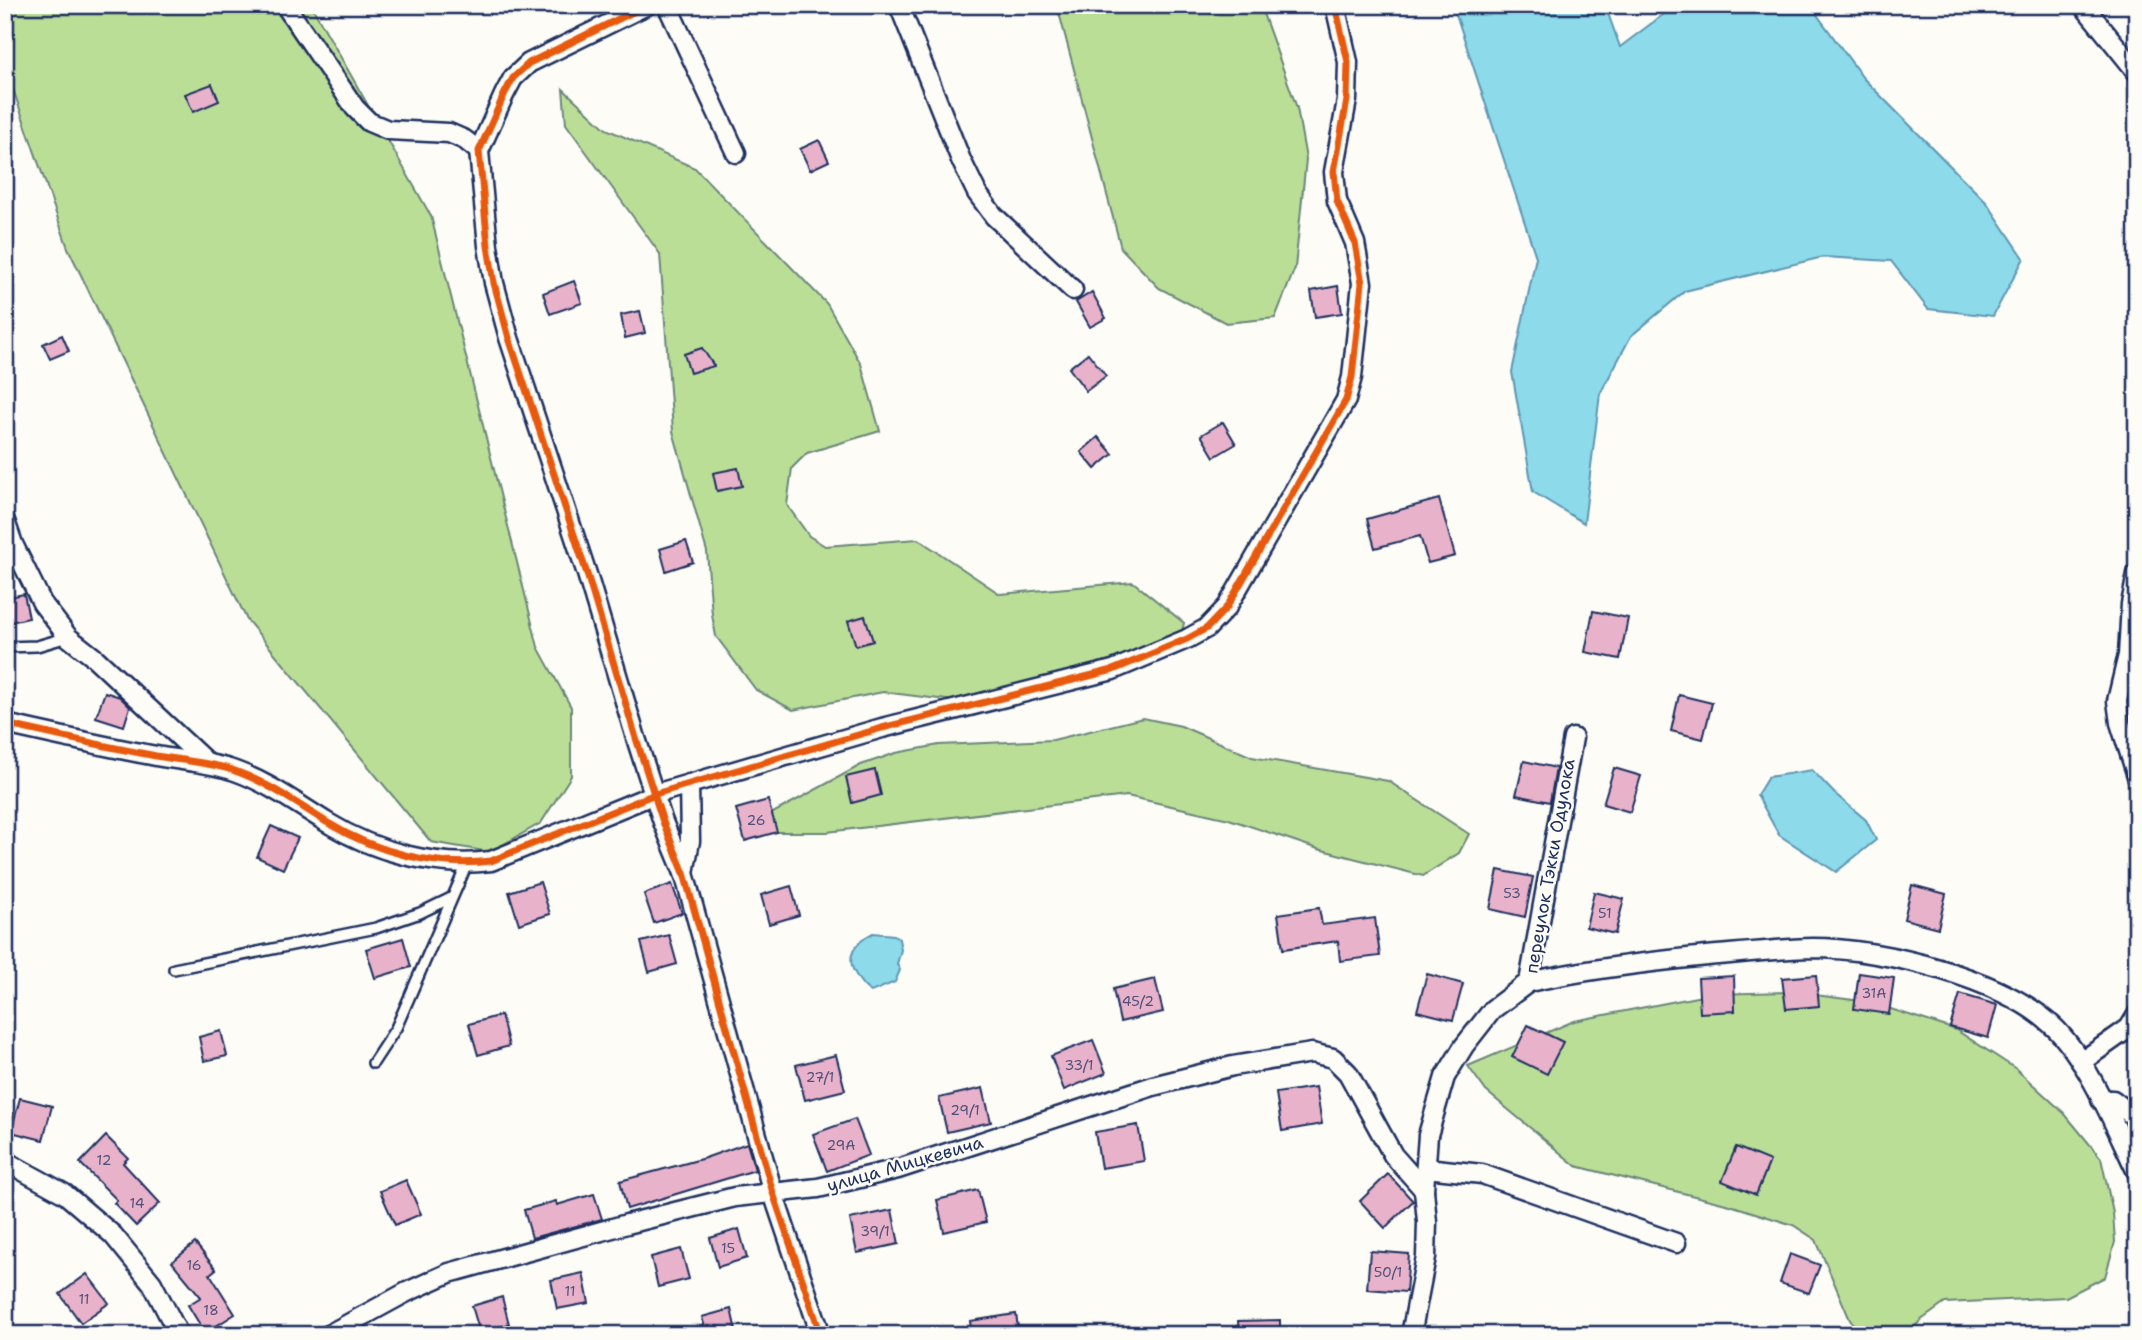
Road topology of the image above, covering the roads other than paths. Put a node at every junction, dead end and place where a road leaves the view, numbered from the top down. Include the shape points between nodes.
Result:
1 (285, 5) edge
2 (647, 5) edge
3 (667, 5) edge
4 (899, 5) edge
5 (1335, 5) edge
6 (2083, 5) edge
7 (2137, 72) edge
8 (479, 151) junction
9 (736, 153) dead end
10 (1073, 289) dead end
11 (5, 521) edge
12 (2137, 574) edge
13 (68, 637) junction
14 (5, 647) edge
15 (5, 724) edge
16 (1573, 738) dead end
17 (206, 762) junction
18 (2137, 776) edge
19 (690, 784) junction
20 (654, 794) junction
21 (467, 864) junction
22 (684, 873) junction
23 (451, 898) junction
24 (174, 969) dead end
25 (1529, 982) junction
26 (2134, 1024) edge
27 (2081, 1062) junction
28 (373, 1063) dead end
29 (2101, 1100) junction
30 (2137, 1119) edge
31 (5, 1161) edge
32 (1426, 1168) junction
33 (2137, 1172) edge
34 (1424, 1190) junction
35 (773, 1193) junction
36 (1676, 1243) dead end
37 (179, 1335) edge
38 (328, 1335) edge
39 (821, 1335) edge
40 (1410, 1335) edge

1 - 8 street via 369,122 388,130 449,133
2 - 8 street via 529,63 513,78
3 - 9 street
4 - 10 street via 977,193 994,216
5 - 19 street via 1348,62 1347,100 1334,172 1337,201 1355,243 1362,283 1352,377 1346,400 1227,607 1208,628 1113,670 895,725
6 - 7 street
8 - 20 street via 497,294
11 - 13 street via 42,603
12 - 18 street via 2128,656 2117,701
13 - 14 lane via 37,646
13 - 17 street
15 - 17 street
16 - 25 street, переулок Тэкки Одулока
17 - 21 street via 259,781 355,837 431,860
19 - 20 street
19 - 22 street via 690,841
20 - 21 street via 491,861
20 - 22 street
21 - 23 lane
22 - 35 street
23 - 24 lane via 376,928
23 - 28 lane via 396,1028
25 - 27 street via 1704,956 1815,948 1850,951 1972,979 2026,1004 2056,1029
25 - 32 street, переулок Тэкки Одулока via 1493,1009 1445,1077 1428,1135
26 - 27 street
27 - 29 street
29 - 30 street via 2113,1100
29 - 33 street
31 - 37 street via 65,1194 113,1235 152,1283
32 - 34 street, переулок Тэкки Одулока
32 - 36 street via 1482,1174
34 - 35 street, улица Мицкевича via 1393,1155 1348,1073 1333,1058 1312,1053 1153,1086 898,1169 818,1188
34 - 40 street, переулок Тэкки Одулока via 1426,1257
35 - 38 street, улица Мицкевича via 735,1197 449,1273
35 - 39 street

